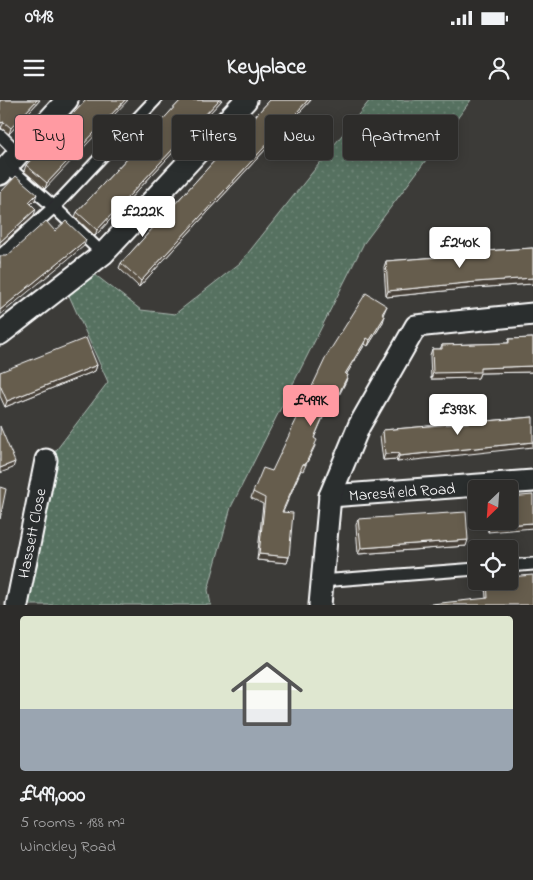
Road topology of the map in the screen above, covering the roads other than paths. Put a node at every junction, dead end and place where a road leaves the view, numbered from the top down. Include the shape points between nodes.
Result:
1 (66, 100) edge
2 (155, 100) edge
3 (246, 100) edge
4 (0, 135) edge
5 (8, 164) edge
6 (54, 207) junction
7 (103, 254) junction
8 (0, 256) edge
9 (533, 314) edge
10 (0, 334) edge
11 (46, 460) dead end
12 (533, 481) edge
13 (330, 496) junction
14 (533, 564) edge
15 (518, 565) edge
16 (468, 570) edge
17 (321, 582) junction
18 (17, 605) edge
19 (320, 605) edge

1 - 5 street
2 - 6 lane
3 - 7 street
4 - 5 lane
5 - 6 lane
6 - 7 lane
6 - 8 lane
7 - 10 street
9 - 13 street via 416,326 359,426
11 - 18 street, Hassett Close
12 - 13 street, Maresfield Road
13 - 17 street
14 - 15 lane
16 - 17 lane
17 - 19 street

